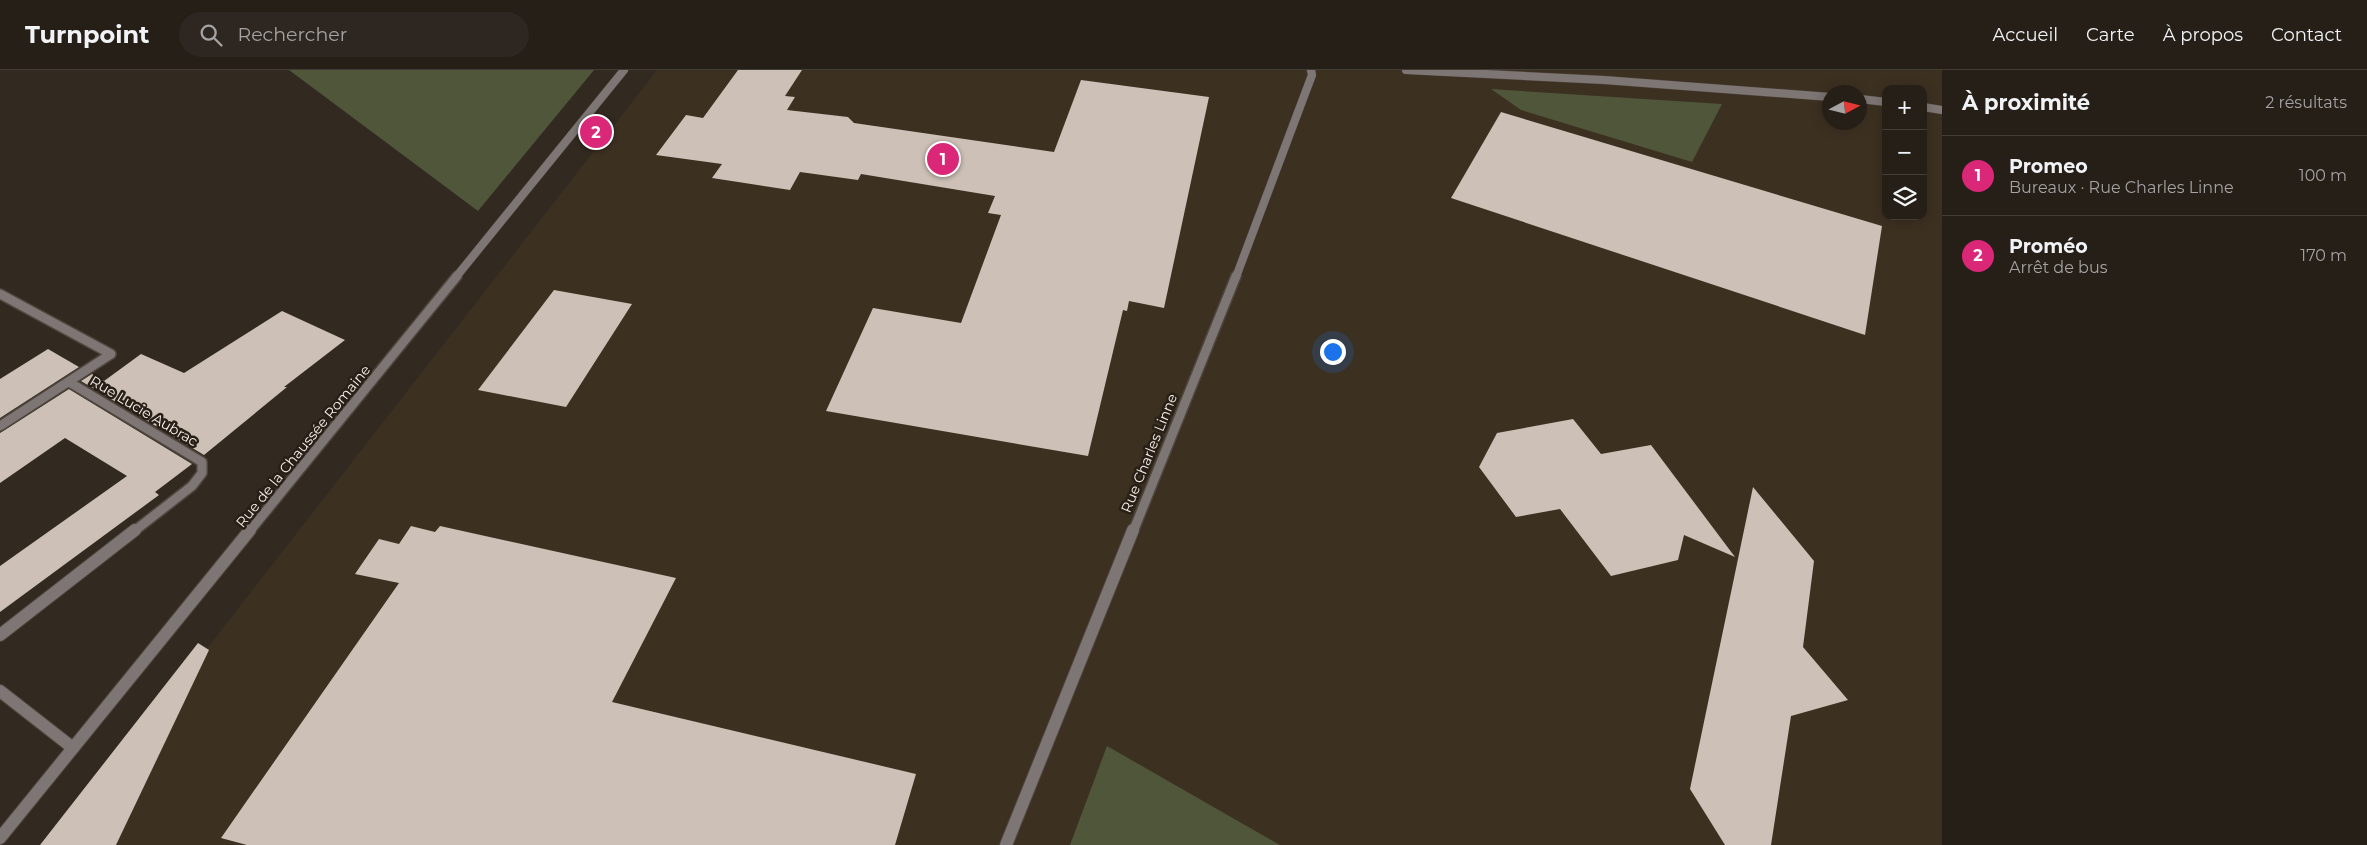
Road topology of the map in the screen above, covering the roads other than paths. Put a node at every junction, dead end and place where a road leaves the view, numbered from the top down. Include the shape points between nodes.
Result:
1 (624, 70) edge
2 (1311, 70) edge
3 (1406, 70) edge
4 (1822, 96) edge
5 (1867, 100) edge
6 (1882, 102) edge
7 (1927, 108) edge
8 (1942, 110) edge
9 (0, 294) edge
10 (69, 382) junction
11 (0, 426) edge
12 (0, 635) edge
13 (0, 691) edge
14 (73, 748) junction
15 (0, 838) edge
16 (1006, 845) edge

1 - 14 street, Rue de la Chaussée Romaine
2 - 16 street, Rue Charles Linne via 1245,254
3 - 4 street via 1604,80
5 - 6 street
7 - 8 street
9 - 10 street, Rue Lucie Aubrac via 111,354
10 - 11 street
10 - 12 street, Rue Lucie Aubrac via 202,462 202,473 192,486
13 - 14 street
14 - 15 street, Rue de la Chaussée Romaine

